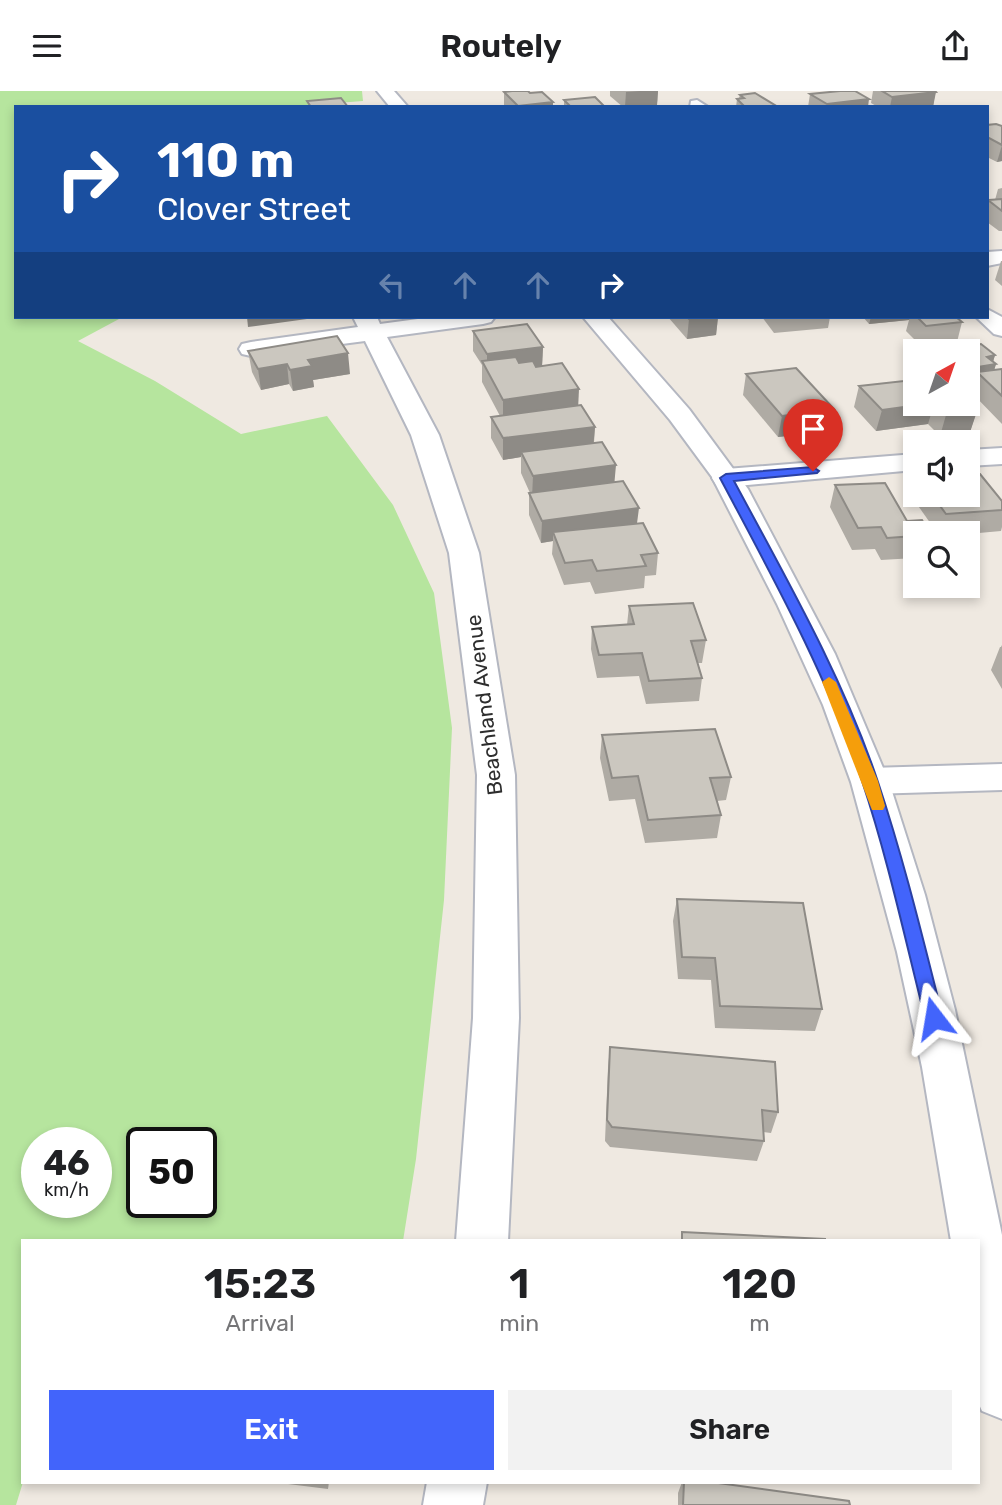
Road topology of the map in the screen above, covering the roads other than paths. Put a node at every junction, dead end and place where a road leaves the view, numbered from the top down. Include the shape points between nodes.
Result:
1 (385, 91) edge
2 (398, 105) edge
3 (451, 319) edge
4 (598, 319) edge
5 (370, 324) edge
6 (251, 349) edge
7 (1002, 456) edge
8 (980, 457) edge
9 (903, 464) edge
10 (726, 478) junction
11 (1002, 777) edge
12 (870, 781) junction
13 (482, 1239) edge
14 (977, 1239) edge
15 (980, 1258) edge
16 (1002, 1391) edge
17 (457, 1484) edge
18 (453, 1505) edge

1 - 2 street
3 - 5 street
4 - 10 street via 664,394
5 - 6 street
5 - 13 street, Beachland Avenue via 425,435 464,553 496,775 496,1018
7 - 8 street
9 - 10 street
10 - 12 street via 791,599
11 - 12 street
12 - 14 street via 934,1018
15 - 16 street
17 - 18 street

